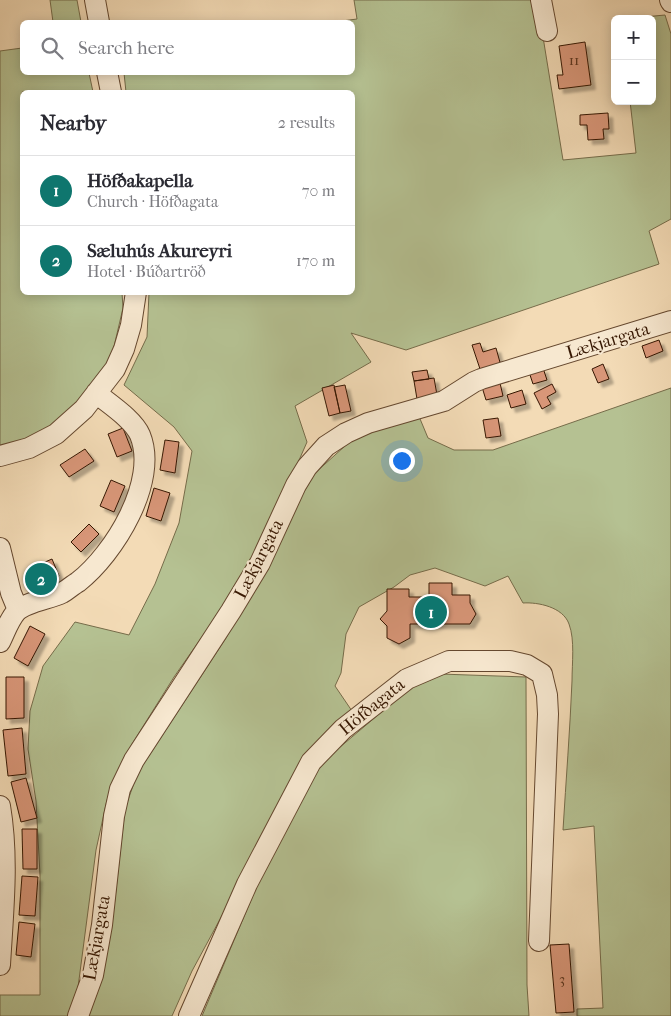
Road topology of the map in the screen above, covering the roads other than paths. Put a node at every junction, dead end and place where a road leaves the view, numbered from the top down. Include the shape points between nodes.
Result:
1 (95, 0) edge
2 (541, 0) edge
3 (99, 20) edge
4 (546, 31) dead end
5 (108, 75) edge
6 (111, 90) edge
7 (136, 295) edge
8 (671, 321) edge
9 (96, 393) junction
10 (0, 456) edge
11 (0, 548) edge
12 (18, 610) junction
13 (0, 642) edge
14 (0, 806) edge
15 (539, 941) dead end
16 (0, 965) edge
17 (78, 1016) edge
18 (189, 1016) edge

1 - 3 street
2 - 4 street
5 - 6 street
7 - 9 street via 124,349 115,369
8 - 17 street, Lækjargata via 481,379 444,402 346,432 316,456 296,485 260,563 134,760 120,789 93,975
9 - 10 street via 84,409 56,434 29,448
9 - 12 street via 139,433 144,474 134,507 117,537 79,581 62,593
11 - 12 street
12 - 13 street
14 - 16 street via 4,873
15 - 18 street, Höfðagata via 548,714 542,674 510,661 449,661 407,678 343,729 311,762 247,884

